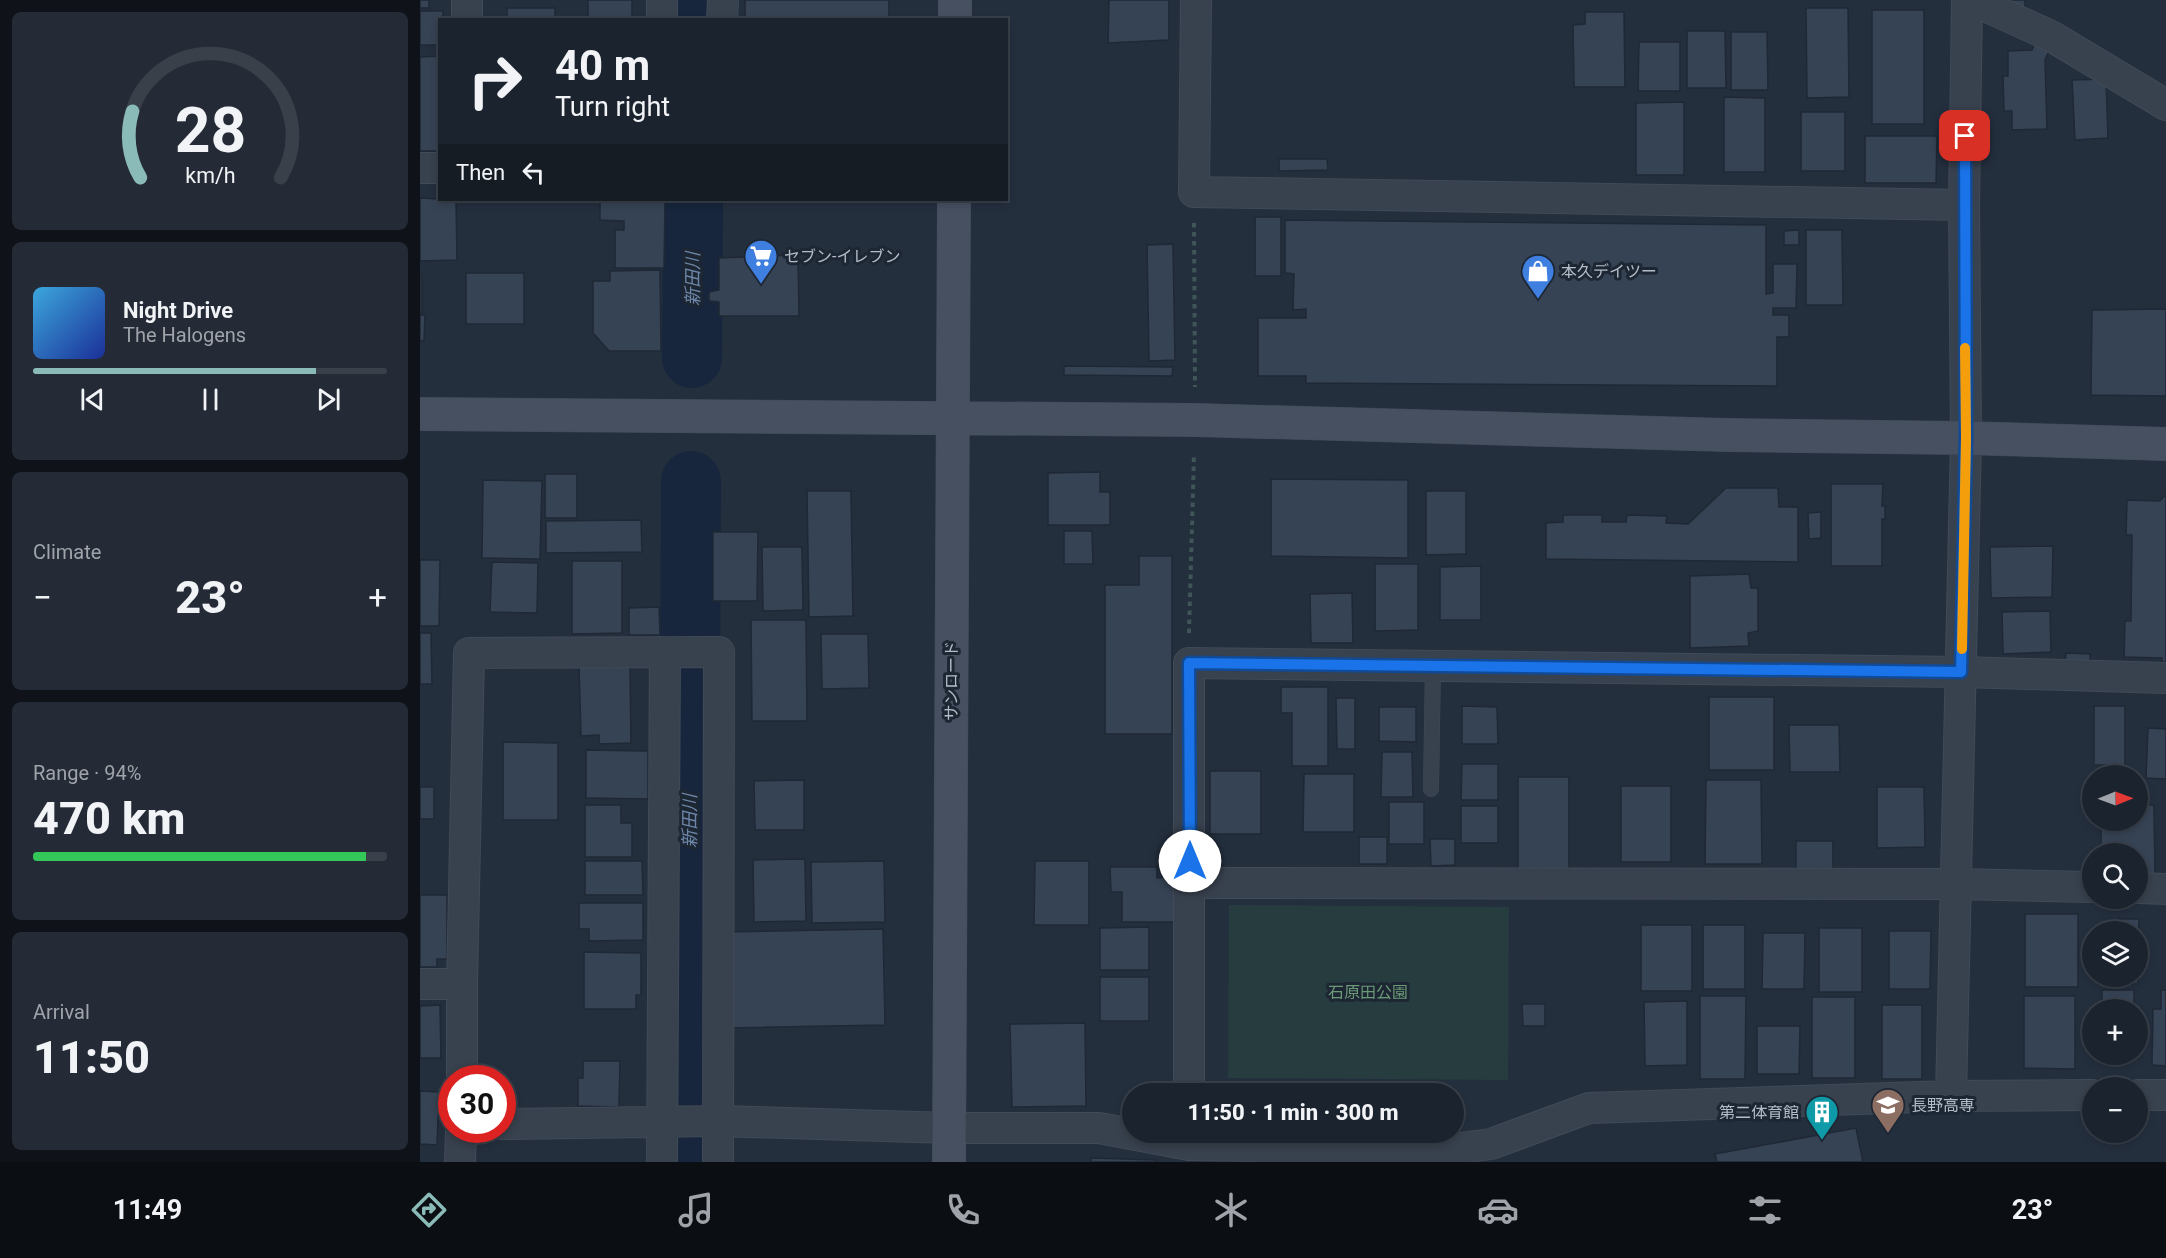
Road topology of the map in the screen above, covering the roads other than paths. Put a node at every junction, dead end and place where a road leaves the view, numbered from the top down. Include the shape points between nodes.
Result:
1 (467, 0) edge
2 (662, 0) edge
3 (723, 0) edge
4 (955, 0) edge
5 (1196, 0) edge
6 (1967, 0) edge
7 (1972, 0) edge
8 (467, 18) edge
9 (662, 18) edge
10 (722, 18) edge
11 (955, 18) edge
12 (2166, 105) edge
13 (420, 168) edge
14 (438, 168) edge
15 (954, 201) edge
16 (1964, 205) junction
17 (420, 414) edge
18 (952, 419) junction
19 (1966, 438) junction
20 (2166, 444) edge
21 (684, 653) junction
22 (1433, 666) junction
23 (1961, 672) junction
24 (2166, 678) edge
25 (1431, 789) dead end
26 (1190, 883) junction
27 (1956, 884) junction
28 (2082, 887) edge
29 (2148, 888) edge
30 (2166, 889) edge
31 (420, 984) edge
32 (462, 984) junction
33 (462, 1065) edge
34 (1189, 1083) edge
35 (2082, 1095) edge
36 (2148, 1095) edge
37 (2166, 1095) edge
38 (1951, 1096) junction
39 (690, 1122) junction
40 (516, 1124) edge
41 (949, 1128) junction
42 (461, 1143) edge
43 (1189, 1146) edge
44 (460, 1162) edge
45 (662, 1162) edge
46 (718, 1162) edge
47 (949, 1162) edge

1 - 8 street
2 - 9 street
3 - 10 street
4 - 11 street
5 - 16 street via 1194,192
6 - 16 street
7 - 12 street via 2051,36
13 - 14 street
15 - 18 street, サンロード
16 - 19 street
17 - 18 street
18 - 19 street via 1196,420
18 - 41 street, サンロード
19 - 20 street
19 - 23 street
21 - 32 street via 470,653
21 - 39 street
21 - 39 street via 719,652
22 - 23 street
22 - 25 lane
22 - 26 street via 1189,663
23 - 24 street
23 - 27 street
26 - 27 street
26 - 34 street
27 - 28 street
27 - 38 street
29 - 30 street
31 - 32 street
32 - 33 street
35 - 38 street
36 - 37 street
38 - 43 street via 1589,1108 1491,1144 1365,1160 1252,1146
39 - 40 street
39 - 41 street
39 - 45 street
39 - 46 street
41 - 43 street via 1099,1128
41 - 47 street, サンロード
42 - 44 street

